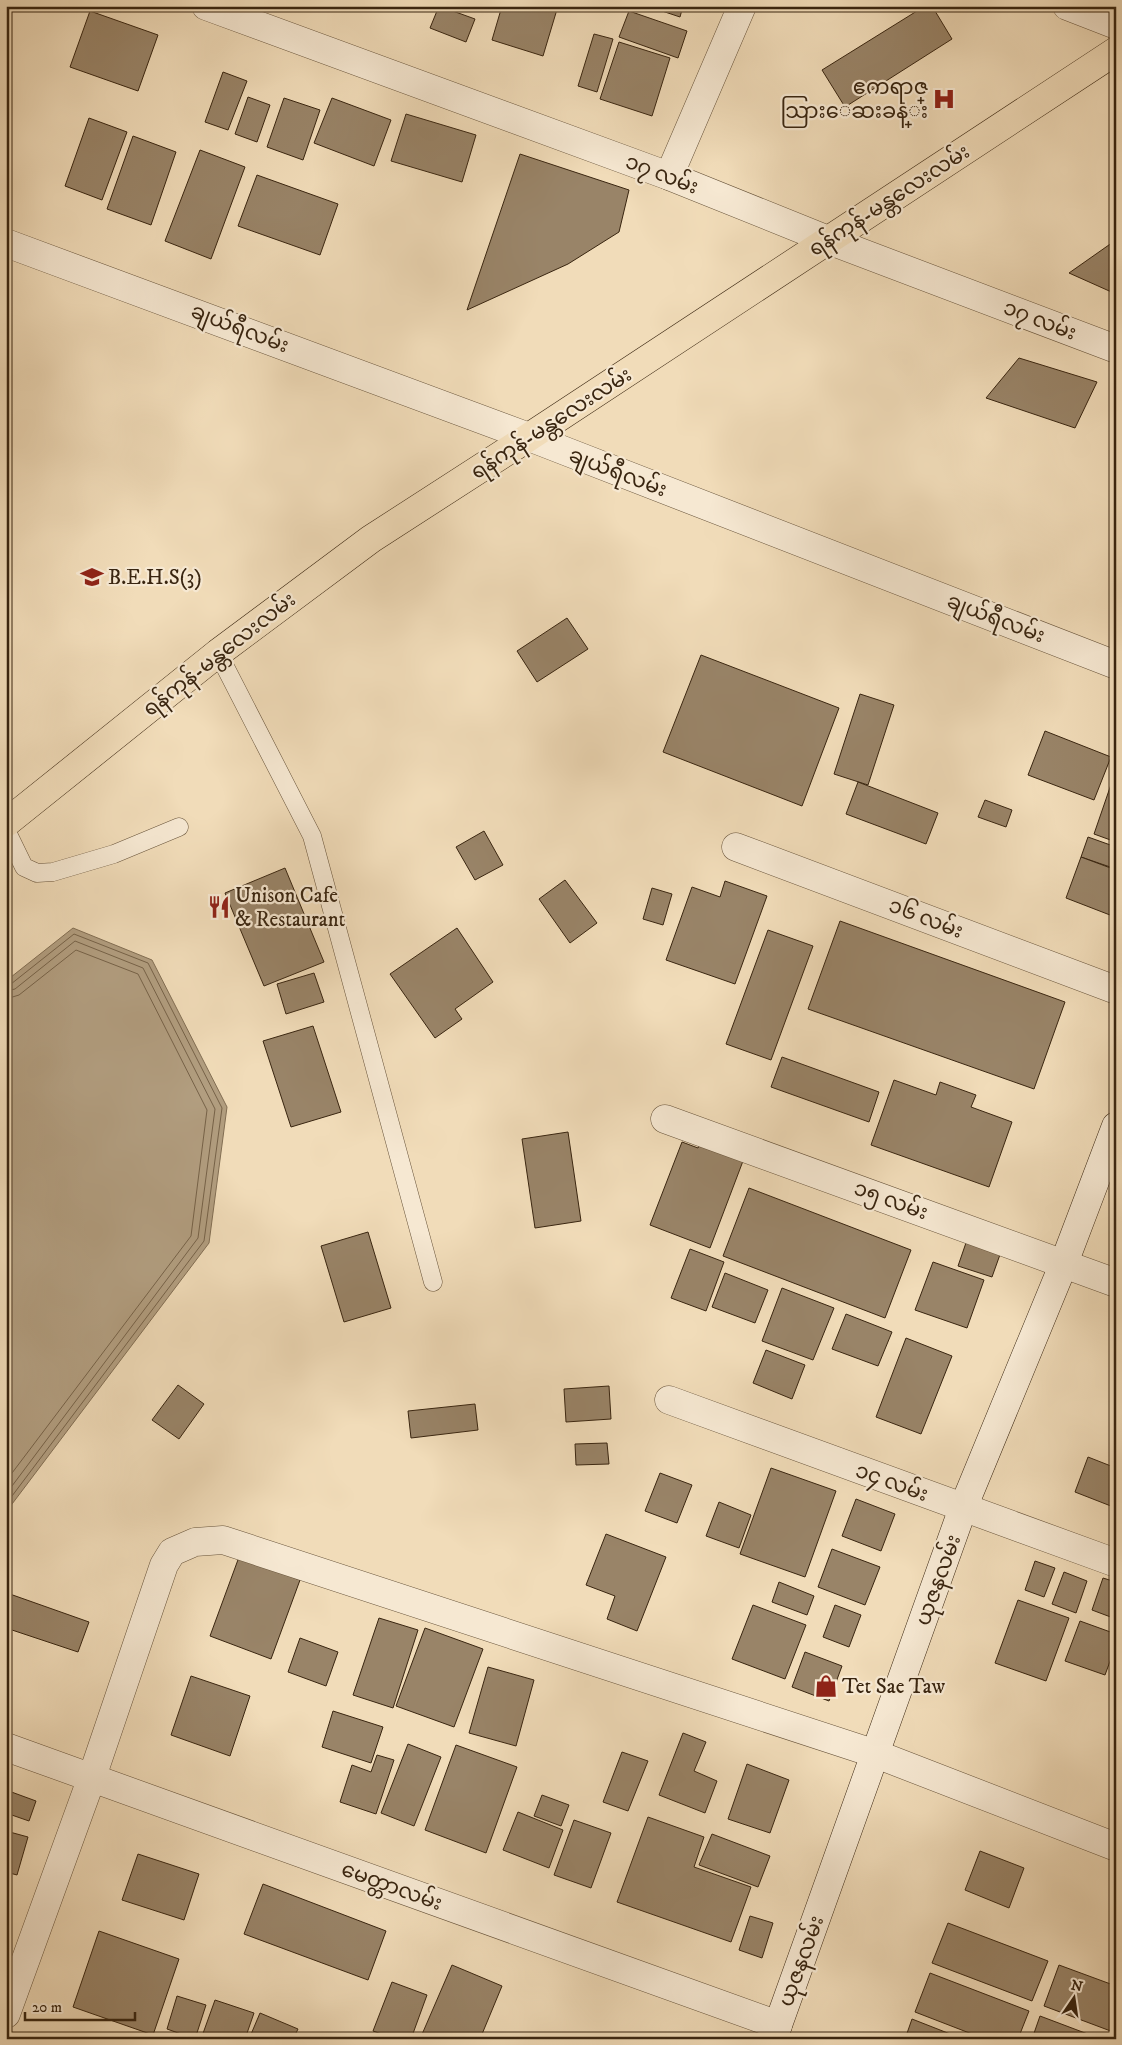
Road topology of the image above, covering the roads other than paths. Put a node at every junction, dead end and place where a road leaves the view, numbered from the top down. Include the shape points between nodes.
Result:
1 (206, 6) edge
2 (742, 6) edge
3 (1067, 6) edge
4 (1116, 25) edge
5 (1116, 51) edge
6 (669, 176) junction
7 (828, 240) junction
8 (6, 242) edge
9 (1116, 349) edge
10 (530, 437) junction
11 (218, 653) junction
12 (1116, 665) edge
13 (6, 823) edge
14 (179, 826) dead end
15 (6, 830) edge
16 (736, 846) dead end
17 (1116, 990) edge
18 (665, 1119) dead end
19 (1116, 1126) edge
20 (1064, 1263) junction
21 (433, 1282) dead end
22 (1116, 1283) edge
23 (669, 1400) dead end
24 (963, 1508) junction
25 (1116, 1563) edge
26 (6, 1747) edge
27 (876, 1754) junction
28 (92, 1777) junction
29 (1116, 1847) edge
30 (6, 2014) edge
31 (775, 2032) edge

1 - 6 street, ၁၇ လမ်း
2 - 6 street
3 - 4 street
5 - 7 main road, ရန်ကုန်-မန္တလေးလမ်း
6 - 7 street, ၁၇ လမ်း
7 - 9 street, ၁၇ လမ်း
7 - 10 main road, ရန်ကုန်-မန္တလေးလမ်း
8 - 10 street, ချယ်ရီလမ်း
10 - 11 main road, ရန်ကုန်-မန္တလေးလမ်း via 371,539
10 - 12 street, ချယ်ရီလမ်း
11 - 13 main road, ရန်ကုန်-မန္တလေးလမ်း
11 - 21 lane via 312,836
14 - 15 lane via 114,854 53,872 37,873 24,867
16 - 17 street, ၁၆ လမ်း
18 - 20 street, ၁၅ လမ်း
19 - 20 street, ယုဇနလမ်း
20 - 22 street, ၁၅ လမ်း
20 - 24 street, ယုဇနလမ်း
23 - 24 street, ၁၄ လမ်း
24 - 25 street, ၁၄ လမ်း
24 - 27 street, ယုဇနလမ်း
26 - 28 street, မေတ္တာလမ်း
27 - 28 street via 223,1540 195,1542 172,1552 164,1565
27 - 29 street
27 - 31 street, ယုဇနလမ်း
28 - 30 street
28 - 31 street, မေတ္တာလမ်း

